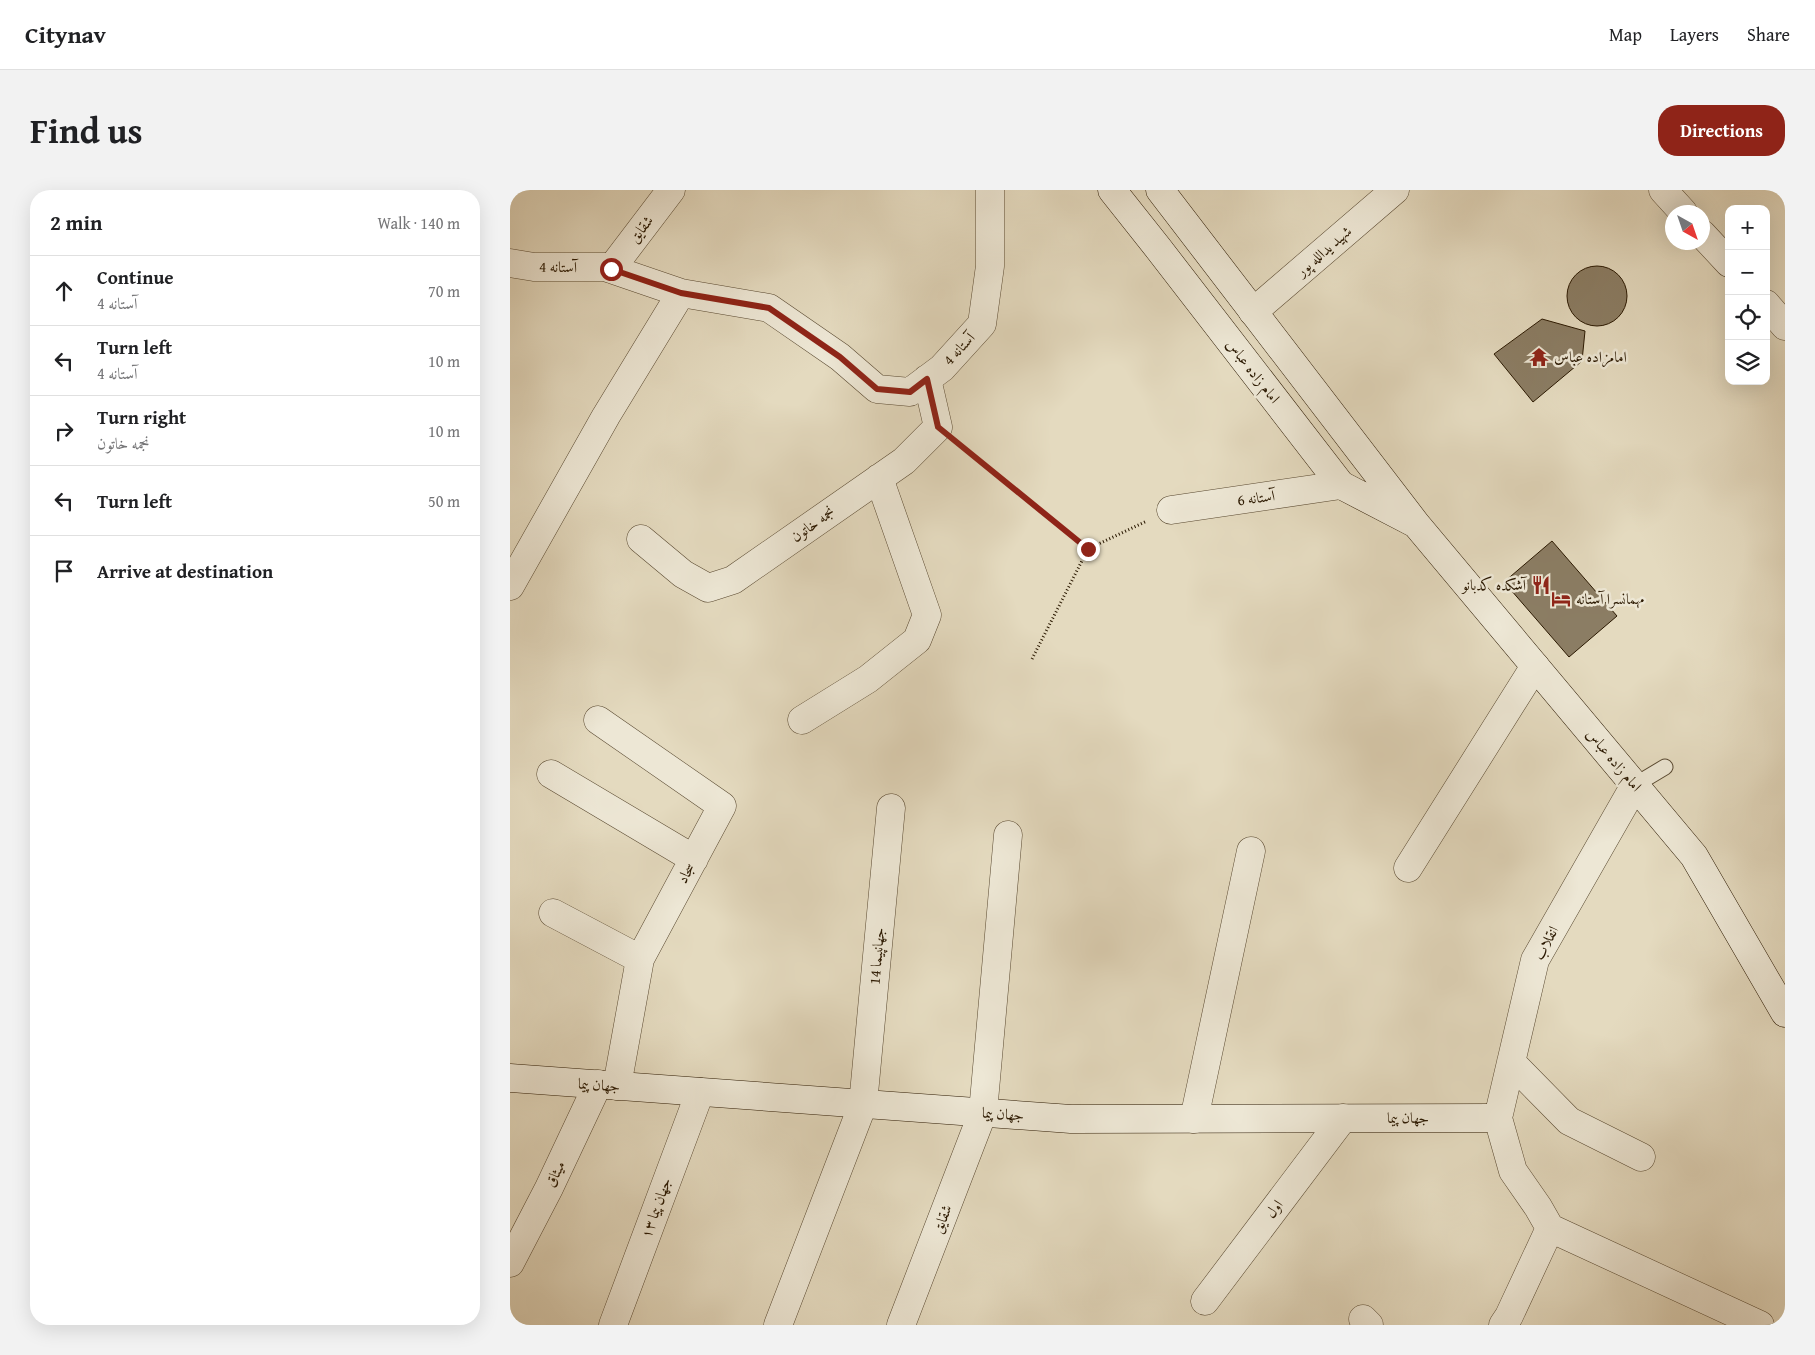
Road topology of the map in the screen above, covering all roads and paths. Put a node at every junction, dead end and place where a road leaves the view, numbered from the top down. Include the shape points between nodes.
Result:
1 (671, 190) edge
2 (990, 190) edge
3 (1112, 190) edge
4 (1160, 190) edge
5 (1395, 190) edge
6 (1663, 190) edge
7 (1677, 205) edge
8 (1710, 243) edge
9 (1725, 259) edge
10 (510, 263) edge
11 (611, 269) junction
12 (681, 293) junction
13 (1254, 312) junction
14 (927, 379) junction
15 (938, 427) junction
16 (880, 478) junction
17 (1341, 485) junction
18 (1171, 510) joint
19 (1416, 524) junction
20 (640, 539) dead end
21 (1088, 549) junction
22 (510, 586) edge
23 (1032, 659) dead end
24 (1535, 666) junction
25 (598, 720) dead end
26 (802, 720) dead end
27 (1665, 767) dead end
28 (551, 774) dead end
29 (1635, 785) junction
30 (891, 808) dead end
31 (1008, 835) dead end
32 (1251, 852) dead end
33 (694, 859) junction
34 (1408, 868) dead end
35 (553, 912) dead end
36 (640, 960) junction
37 (1785, 1013) edge
38 (1511, 1062) junction
39 (510, 1078) edge
40 (608, 1085) junction
41 (700, 1092) junction
42 (863, 1104) junction
43 (983, 1112) junction
44 (1194, 1118) junction
45 (1343, 1118) junction
46 (1498, 1118) junction
47 (1641, 1157) dead end
48 (1550, 1228) junction
49 (510, 1263) edge
50 (1205, 1301) dead end
51 (613, 1325) edge
52 (778, 1325) edge
53 (901, 1325) edge
54 (1502, 1325) edge
55 (1760, 1325) edge

1 - 11 street, شقایق
2 - 14 street, آستانه 4 via 990,266 982,324 942,368
3 - 17 street, امام زاده عباس
4 - 13 street, امام زاده عباس
5 - 13 street, شهید یدالله پور
6 - 7 street
8 - 9 street
10 - 11 street, آستانه 4 via 534,267
11 - 12 street, آستانه 4
12 - 14 street, آستانه 4 via 769,308 840,357 877,389 910,392
12 - 22 street via 606,416
13 - 19 street, امام زاده عباس
14 - 15 street
15 - 16 street, نجمه خاتون via 904,461
15 - 21 path
16 - 20 street, نجمه خاتون via 732,580 708,588 683,574
16 - 26 street via 928,615 917,640 868,679
17 - 18 street, آستانه 6
17 - 19 street, امام زاده عباس
18 - 21 path
19 - 24 street, امام زاده عباس
21 - 23 path
24 - 29 street, امام زاده عباس
24 - 34 street
25 - 33 street, سجاد via 722,806
27 - 29 lane
28 - 33 street
29 - 37 street, امام زاده عباس via 1694,856
29 - 38 street, انقلاب via 1535,960
30 - 42 street, جهانپیما 14
31 - 43 street, شقایق
32 - 44 street
33 - 36 street, سجاد
35 - 36 street
36 - 40 street, سجاد
38 - 46 street, انقلاب
38 - 47 street via 1569,1122
39 - 40 street, جهان پیما
40 - 41 street, جهان پیما
40 - 49 street, ميثاق
41 - 42 street, جهان پیما
41 - 51 street, جهان پیما ۱۳
42 - 43 street, جهان پیما
42 - 52 street, جهانپیما 14
43 - 44 street, جهان پیما via 1071,1119
43 - 53 street, شقایق
44 - 45 street, جهان پیما
45 - 46 street, جهان پیما
45 - 50 street, اول
46 - 48 street via 1513,1171
48 - 54 street
48 - 55 street

